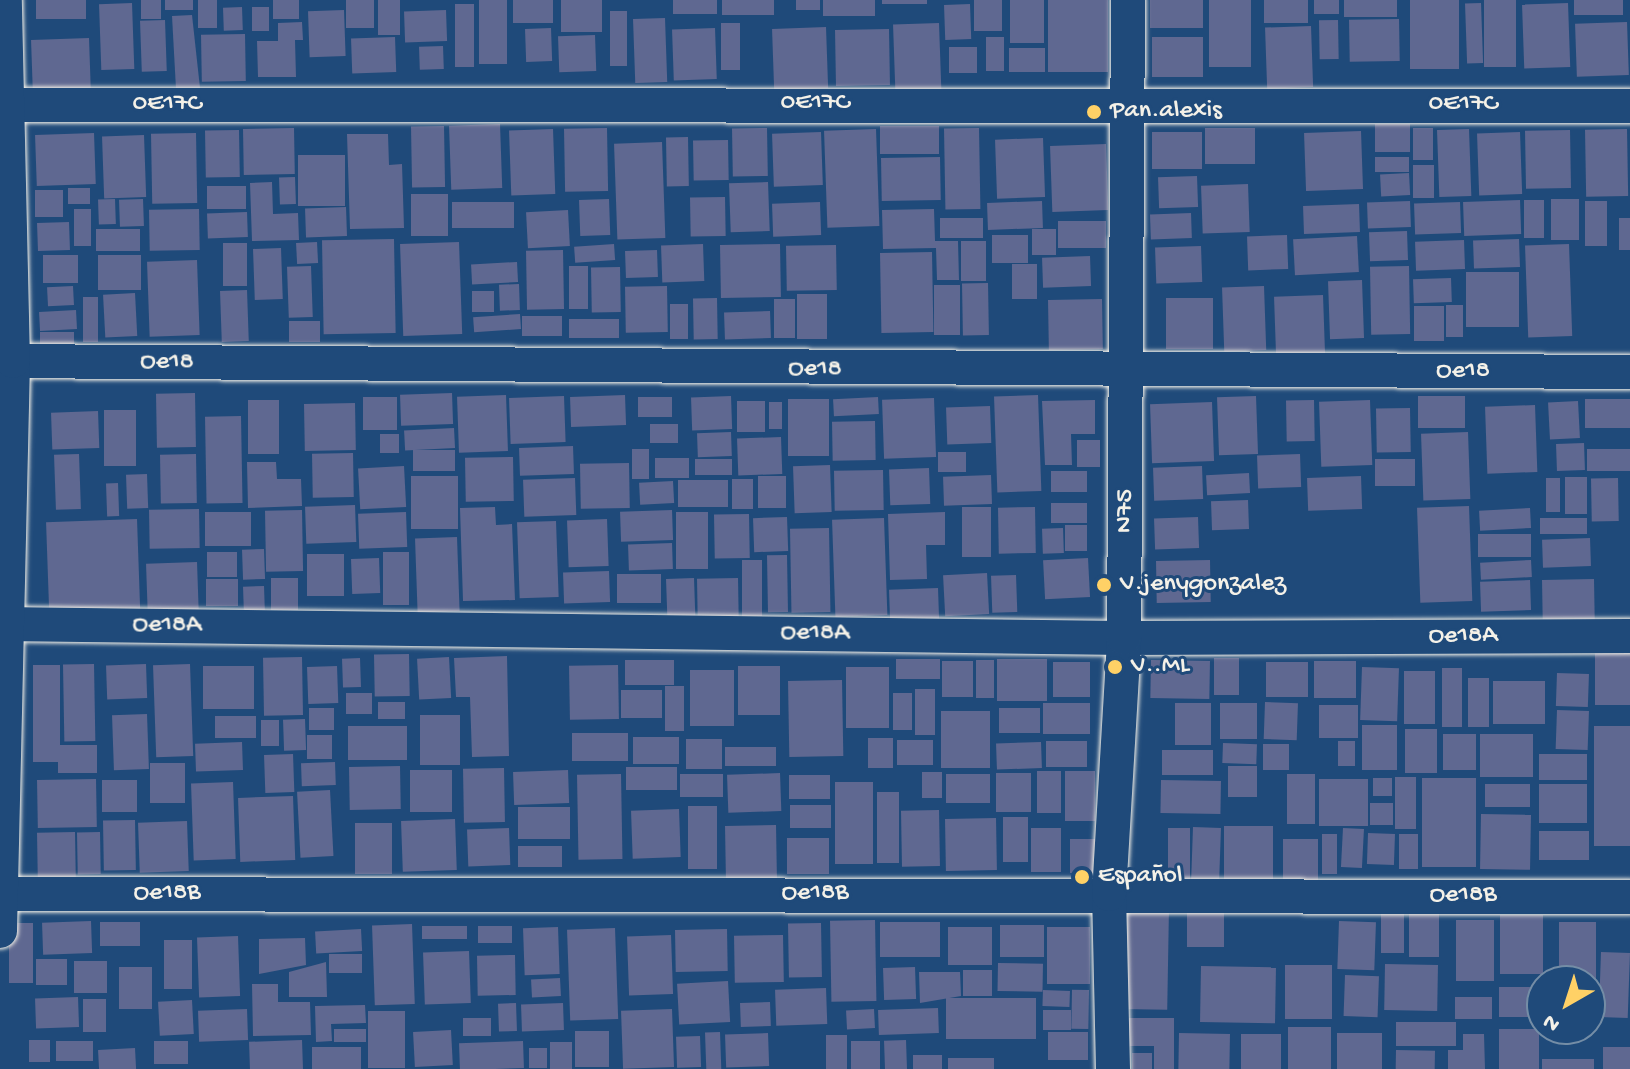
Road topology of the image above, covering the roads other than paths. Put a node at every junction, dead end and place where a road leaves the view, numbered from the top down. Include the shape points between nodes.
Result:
1 (5, 0) edge
2 (1128, 0) edge
3 (1130, 104) junction
4 (4, 105) edge
5 (1630, 106) edge
6 (7, 361) edge
7 (1630, 372) edge
8 (1127, 373) junction
9 (3, 624) edge
10 (1630, 636) edge
11 (1124, 638) junction
12 (0, 894) edge
13 (1109, 894) junction
14 (1630, 897) edge
15 (0, 931) edge
16 (1113, 1069) edge

1 - 4 street
2 - 3 street, N75
3 - 4 street, 0E17C
3 - 5 street, 0E17C
3 - 8 street, N75
4 - 6 street
6 - 8 street, Oe18
6 - 9 street
7 - 8 street, Oe18
8 - 11 street, N75
9 - 11 street, Oe18A
9 - 12 street
10 - 11 street, Oe18A
11 - 13 street, N75
12 - 13 street, Oe18B
12 - 15 street
13 - 14 street, Oe18B
13 - 16 street, N75

